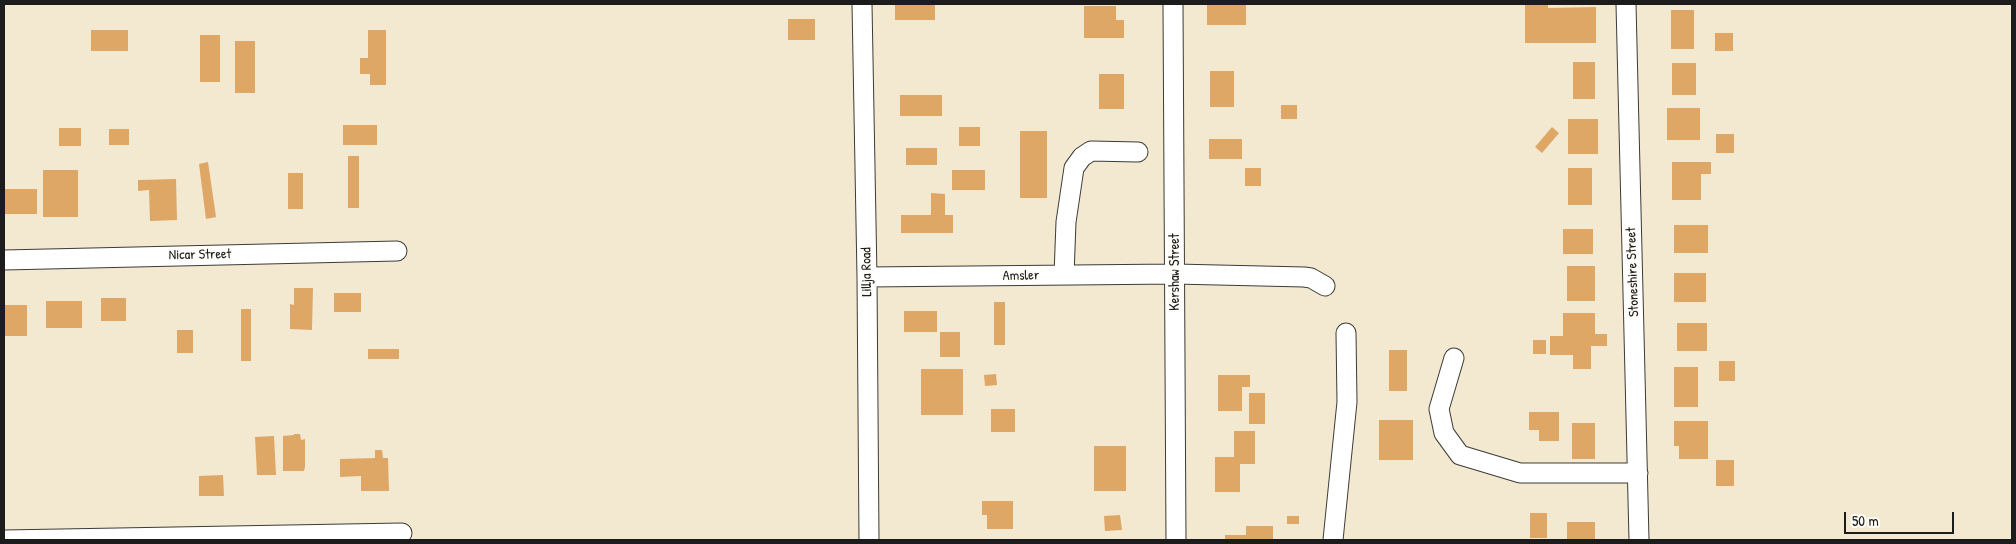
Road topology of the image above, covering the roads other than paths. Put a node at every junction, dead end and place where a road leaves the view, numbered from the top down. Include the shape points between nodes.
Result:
1 (862, 4) edge
2 (1174, 4) edge
3 (1626, 4) edge
4 (1138, 152) dead end
5 (397, 251) dead end
6 (4, 260) edge
7 (1175, 274) junction
8 (1064, 275) junction
9 (867, 277) junction
10 (1325, 286) dead end
11 (1346, 333) dead end
12 (1454, 358) dead end
13 (1638, 473) junction
14 (402, 533) dead end
15 (4, 540) edge
16 (869, 540) edge
17 (1176, 540) edge
18 (1333, 540) edge
19 (1639, 540) edge

1 - 9 street, Lillja Road
2 - 7 street, Kershaw Street
3 - 13 street, Stoneshire Street
4 - 8 street via 1091,151 1074,168 1066,222
5 - 6 street, Nicar Street
7 - 8 street, Amsler
7 - 10 street, Amsler via 1304,277
7 - 17 street, Kershaw Street
8 - 9 street, Amsler
9 - 16 street, Lillja Road
11 - 18 street via 1348,402
12 - 13 street via 1439,409 1444,433 1460,455 1520,473
13 - 19 street, Stoneshire Street
14 - 15 street

